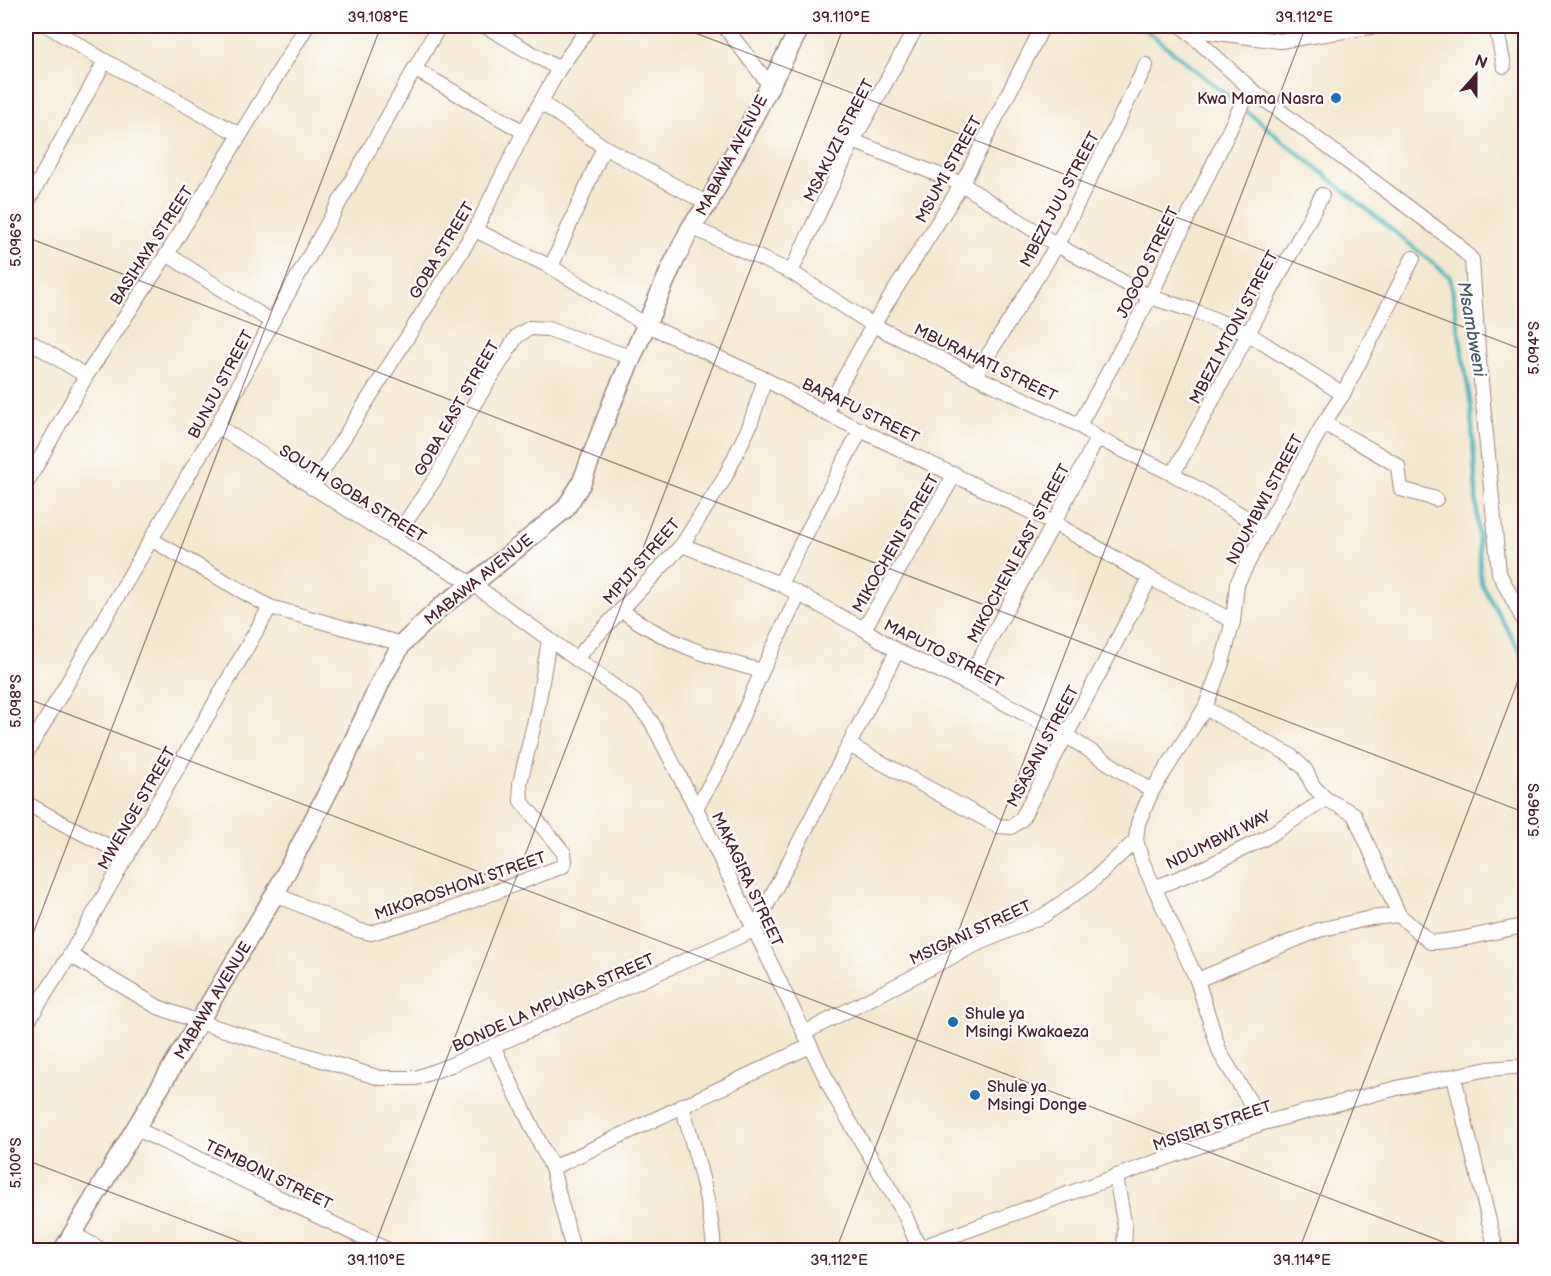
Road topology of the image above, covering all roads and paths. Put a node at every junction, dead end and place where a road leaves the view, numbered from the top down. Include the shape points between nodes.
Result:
1 (48, 26) edge
2 (307, 26) edge
3 (439, 26) edge
4 (485, 26) edge
5 (590, 26) edge
6 (724, 26) edge
7 (801, 26) edge
8 (917, 26) edge
9 (1043, 26) edge
10 (1377, 26) edge
11 (1496, 26) edge
12 (1185, 28) edge
13 (105, 61) junction
14 (1146, 65) dead end
15 (1504, 66) dead end
16 (414, 69) junction
17 (559, 69) junction
18 (769, 84) junction
19 (1246, 100) junction
20 (542, 103) junction
21 (524, 132) junction
22 (240, 135) junction
23 (853, 141) junction
24 (603, 147) junction
25 (31, 180) edge
26 (962, 184) junction
27 (1322, 195) dead end
28 (708, 204) junction
29 (26, 205) edge
30 (692, 227) junction
31 (475, 230) junction
32 (1057, 245) junction
33 (167, 254) junction
34 (1413, 258) dead end
35 (552, 267) junction
36 (791, 272) junction
37 (1150, 297) junction
38 (272, 322) junction
39 (645, 324) junction
40 (873, 325) junction
41 (1249, 334) junction
42 (26, 339) edge
43 (633, 357) junction
44 (86, 376) junction
45 (975, 376) junction
46 (765, 379) junction
47 (1342, 394) junction
48 (825, 413) junction
49 (1324, 423) junction
50 (1079, 425) junction
51 (217, 426) junction
52 (861, 429) junction
53 (1097, 438) junction
54 (955, 474) junction
55 (1173, 474) junction
56 (26, 484) edge
57 (312, 488) junction
58 (1436, 499) dead end
59 (1054, 523) junction
60 (1265, 529) junction
61 (394, 539) junction
62 (152, 540) junction
63 (682, 545) junction
64 (1150, 578) junction
65 (474, 584) junction
66 (780, 584) junction
67 (799, 594) junction
68 (270, 607) junction
69 (621, 610) junction
70 (1233, 621) junction
71 (1526, 626) edge
72 (864, 629) junction
73 (549, 640) junction
74 (402, 644) junction
75 (897, 651) junction
76 (576, 658) junction
77 (762, 671) junction
78 (966, 683) junction
79 (1206, 708) junction
80 (1067, 736) junction
81 (849, 745) junction
82 (26, 754) edge
83 (1152, 790) junction
84 (1326, 799) junction
85 (26, 802) edge
86 (696, 808) junction
87 (1136, 840) junction
88 (128, 856) junction
89 (1154, 888) junction
90 (275, 894) junction
91 (1399, 915) junction
92 (1526, 926) edge
93 (754, 930) junction
94 (70, 955) junction
95 (1197, 980) junction
96 (199, 1022) junction
97 (26, 1024) edge
98 (804, 1033) junction
99 (493, 1046) junction
100 (810, 1046) junction
101 (1526, 1066) edge
102 (1454, 1077) junction
103 (682, 1105) junction
104 (1263, 1123) junction
105 (135, 1128) junction
106 (552, 1167) junction
107 (1116, 1176) junction
108 (73, 1234) junction
109 (918, 1249) edge
110 (63, 1251) edge
111 (102, 1251) edge
112 (388, 1251) edge
113 (573, 1251) edge
114 (714, 1251) edge
115 (1124, 1251) edge
116 (1496, 1251) edge

1 - 13 street
2 - 22 street, BASIHAYA STREET
3 - 16 street, BUNJU STREET
4 - 17 street
5 - 17 street, GOBA STREET
6 - 18 street
7 - 18 street, MABAWA AVENUE
8 - 23 street, MSAKUZI STREET
9 - 26 street, MSUMI STREET
10 - 12 street via 1280,40
11 - 15 street
12 - 19 street
13 - 22 street
13 - 25 street
14 - 32 street, MBEZI JUU STREET
16 - 21 street
16 - 38 street, BUNJU STREET
17 - 20 street, GOBA STREET
18 - 28 street, MABAWA AVENUE
19 - 37 street, JOGOO STREET
19 - 71 street via 1456,243 1472,260 1499,573
20 - 21 street, GOBA STREET
20 - 24 street
21 - 31 street, GOBA STREET
22 - 33 street, BASIHAYA STREET
23 - 26 street
23 - 36 street, MSAKUZI STREET
24 - 28 street
24 - 35 street
25 - 29 street
26 - 32 street
26 - 40 street, MSUMI STREET
27 - 41 street, MBEZI MTONI STREET
28 - 30 street, MABAWA AVENUE
30 - 36 street, MBURAHATI STREET
30 - 39 street, MABAWA AVENUE
31 - 35 street, BARAFU STREET
31 - 57 street, GOBA STREET
32 - 37 street
32 - 45 street, MBEZI JUU STREET
33 - 38 street
33 - 44 street, BASIHAYA STREET
34 - 47 street, NDUMBWI STREET
35 - 39 street, BARAFU STREET
36 - 40 street, MBURAHATI STREET
37 - 41 street
37 - 50 street, JOGOO STREET
38 - 51 street, BUNJU STREET
39 - 43 street, MABAWA AVENUE
39 - 46 street, BARAFU STREET
40 - 45 street, MBURAHATI STREET
40 - 48 street, MSUMI STREET
41 - 47 street
41 - 55 street, MBEZI MTONI STREET
42 - 44 street
43 - 61 street, GOBA EAST STREET via 548,329 530,328 517,336 471,409 437,476
43 - 65 street, MABAWA AVENUE via 580,484 565,508
44 - 56 street, BASIHAYA STREET
45 - 50 street, MBURAHATI STREET
46 - 48 street, BARAFU STREET
46 - 63 street, MPIJI STREET via 750,425 724,479
47 - 49 street, NDUMBWI STREET
48 - 52 street, BARAFU STREET
49 - 58 street via 1398,466 1401,489
49 - 60 street, NDUMBWI STREET
50 - 53 street, MBURAHATI STREET
51 - 57 street, SOUTH GOBA STREET
51 - 62 street, BUNJU STREET
52 - 54 street, BARAFU STREET
52 - 66 street
53 - 55 street, MBURAHATI STREET
53 - 59 street, MIKOCHENI EAST STREET
54 - 59 street, BARAFU STREET
54 - 72 street, MIKOCHENI STREET
55 - 60 street, MBURAHATI STREET
57 - 61 street, SOUTH GOBA STREET
59 - 64 street, BARAFU STREET
59 - 78 street, MIKOCHENI EAST STREET
60 - 70 street, NDUMBWI STREET via 1237,584
61 - 65 street, SOUTH GOBA STREET
62 - 68 street
62 - 82 street, BUNJU STREET
63 - 66 street, MAPUTO STREET
63 - 69 street, MPIJI STREET
64 - 70 street, BARAFU STREET
64 - 80 street, MSASANI STREET
65 - 73 street, MAKAGIRA STREET
65 - 74 street, MABAWA AVENUE via 443,604
66 - 67 street, MAPUTO STREET
67 - 72 street, MAPUTO STREET
67 - 77 street
68 - 74 street
68 - 88 street, MWENGE STREET
69 - 76 street, MPIJI STREET
69 - 77 street via 672,642
70 - 79 street, NDUMBWI STREET
72 - 75 street, MAPUTO STREET
73 - 76 street, MAKAGIRA STREET
73 - 90 street, MIKOROSHONI STREET via 520,783 521,801 564,853 563,866 451,909 371,933
74 - 90 street, MABAWA AVENUE
75 - 78 street, MAPUTO STREET
75 - 81 street
76 - 86 street, MAKAGIRA STREET via 634,701 651,721
77 - 86 street via 719,769
78 - 80 street, MAPUTO STREET
79 - 83 street, NDUMBWI STREET
79 - 84 street via 1290,755
80 - 81 street, MSASANI STREET via 1021,820 1011,827 998,826
80 - 83 street, MAPUTO STREET
81 - 93 street
83 - 87 street, NDUMBWI STREET via 1138,823
84 - 89 street, NDUMBWI WAY via 1265,838
84 - 91 street via 1354,814
85 - 88 street
86 - 93 street, MAKAGIRA STREET
87 - 89 street
87 - 98 street, MSIGANI STREET via 1090,883 1043,916 977,944
88 - 94 street, MWENGE STREET
89 - 95 street
90 - 96 street, MABAWA AVENUE
91 - 92 street via 1430,942
91 - 95 street via 1319,930
93 - 98 street, MAKAGIRA STREET
93 - 99 street, BONDE LA MPUNGA STREET
94 - 96 street, BONDE LA MPUNGA STREET via 158,1007
94 - 97 street, MWENGE STREET
95 - 104 street via 1220,1053
96 - 99 street, BONDE LA MPUNGA STREET via 381,1078 416,1078
96 - 105 street, MABAWA AVENUE
98 - 100 street, MAKAGIRA STREET
99 - 106 street
100 - 103 street
100 - 109 street, MAKAGIRA STREET via 835,1097 904,1213
101 - 102 street, MSISIRI STREET
102 - 104 street, MSISIRI STREET
102 - 116 street
103 - 106 street
103 - 114 street via 705,1188
104 - 107 street, MSISIRI STREET
105 - 108 street, MABAWA AVENUE
105 - 112 street, TEMBONI STREET
106 - 113 street
107 - 109 street, MSISIRI STREET
107 - 115 street via 1125,1227
108 - 110 street, MABAWA AVENUE
108 - 111 street

